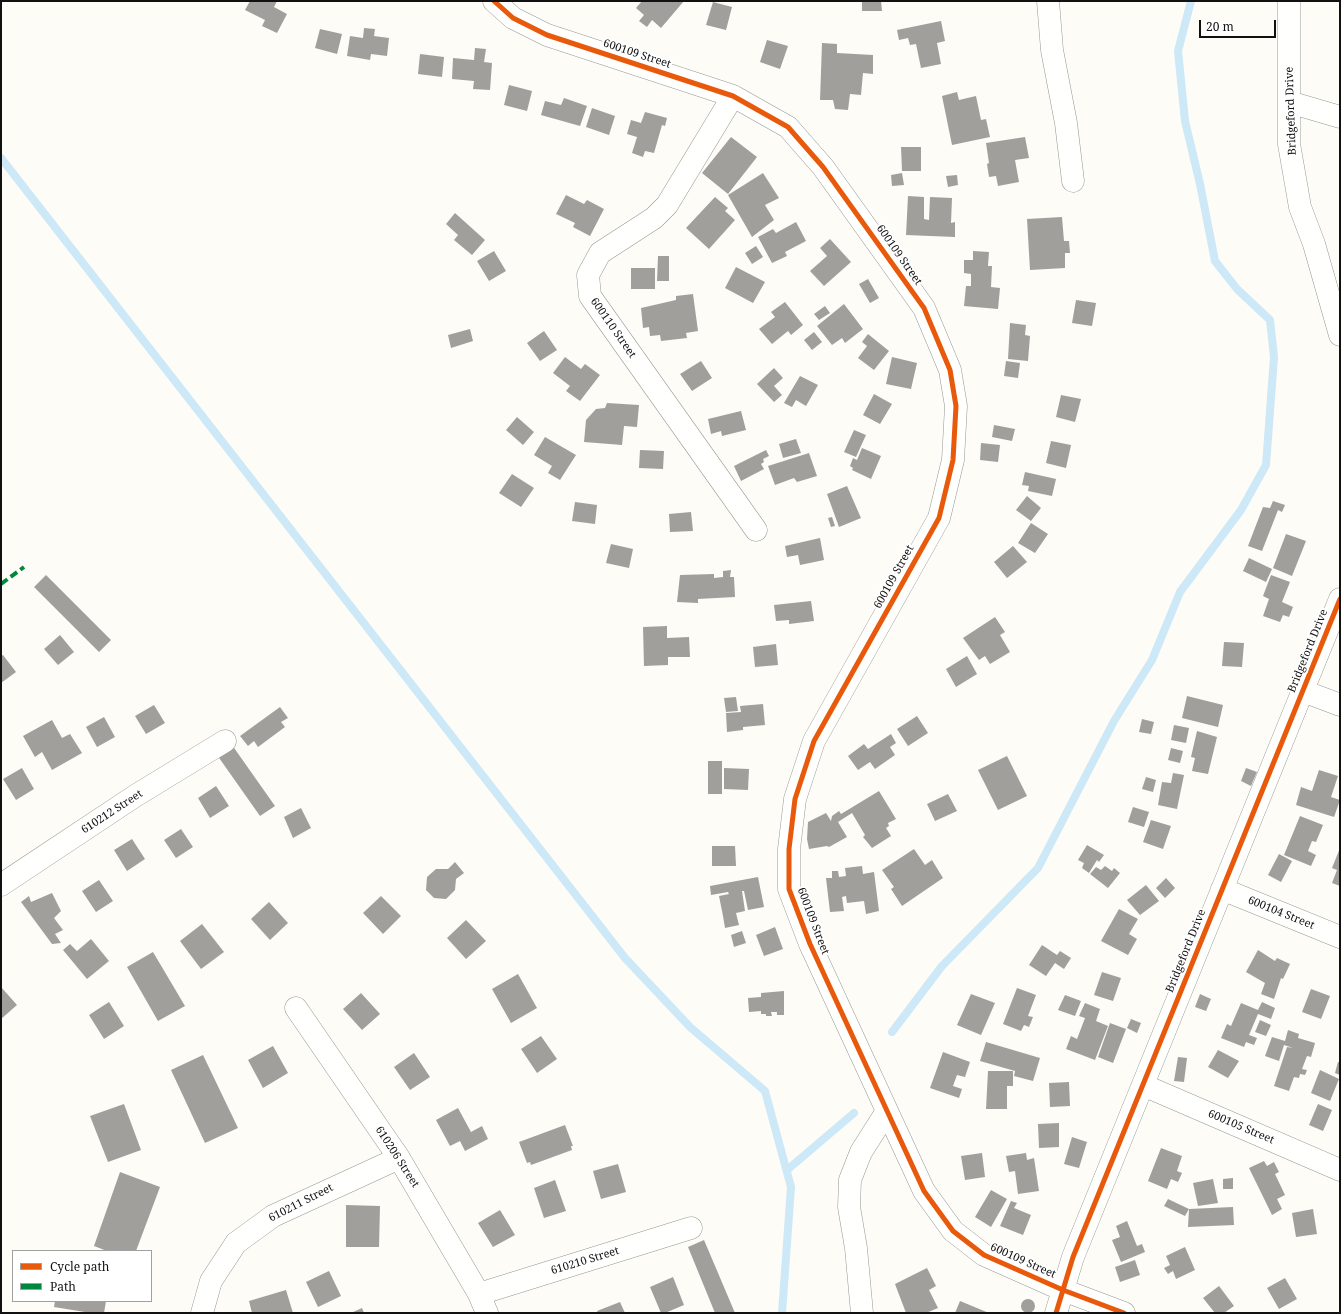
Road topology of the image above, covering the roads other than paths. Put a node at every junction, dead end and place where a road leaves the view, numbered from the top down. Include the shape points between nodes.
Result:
1 (494, 1) edge
2 (1048, 1) edge
3 (1289, 1) edge
4 (734, 96) junction
5 (1289, 102) junction
6 (1340, 117) edge
7 (1073, 181) dead end
8 (1340, 335) edge
9 (756, 530) dead end
10 (1340, 599) edge
11 (1303, 691) junction
12 (1340, 705) edge
13 (225, 741) dead end
14 (1, 884) edge
15 (1222, 889) junction
16 (1340, 937) edge
17 (296, 1008) dead end
18 (1143, 1085) junction
19 (887, 1111) junction
20 (399, 1158) junction
21 (1340, 1170) edge
22 (691, 1228) dead end
23 (1063, 1290) junction
24 (483, 1303) edge
25 (202, 1313) edge
26 (862, 1313) edge
27 (1056, 1313) edge
28 (1124, 1313) edge

1 - 4 street, 600109 Street via 513,18 547,35
2 - 7 street via 1052,50 1066,123
3 - 5 street, Bridgeford Drive
4 - 9 street, 600110 Street via 668,205 654,218 600,253 588,275 590,296
4 - 19 street, 600109 Street via 788,127 823,167 924,308 950,370 956,406 953,460 939,518 814,742 796,799 788,849 789,889 807,937
5 - 6 street
5 - 8 street, Bridgeford Drive via 1289,144 1300,207 1314,244
10 - 11 street, Bridgeford Drive
11 - 12 street
11 - 15 street, Bridgeford Drive
13 - 14 street, 610212 Street via 135,796
15 - 16 street, 600104 Street
15 - 18 street, Bridgeford Drive
17 - 20 street, 610206 Street
18 - 21 street, 600105 Street
18 - 23 street, Bridgeford Drive via 1073,1257
19 - 23 street, 600109 Street via 924,1191 953,1231 984,1256
19 - 26 street via 861,1152 850,1180 849,1207
20 - 24 street, 610206 Street
20 - 25 street, 610211 Street via 273,1216 236,1244 211,1281
22 - 24 street, 610210 Street
23 - 27 street, Bridgeford Drive
23 - 28 street, 600109 Street

